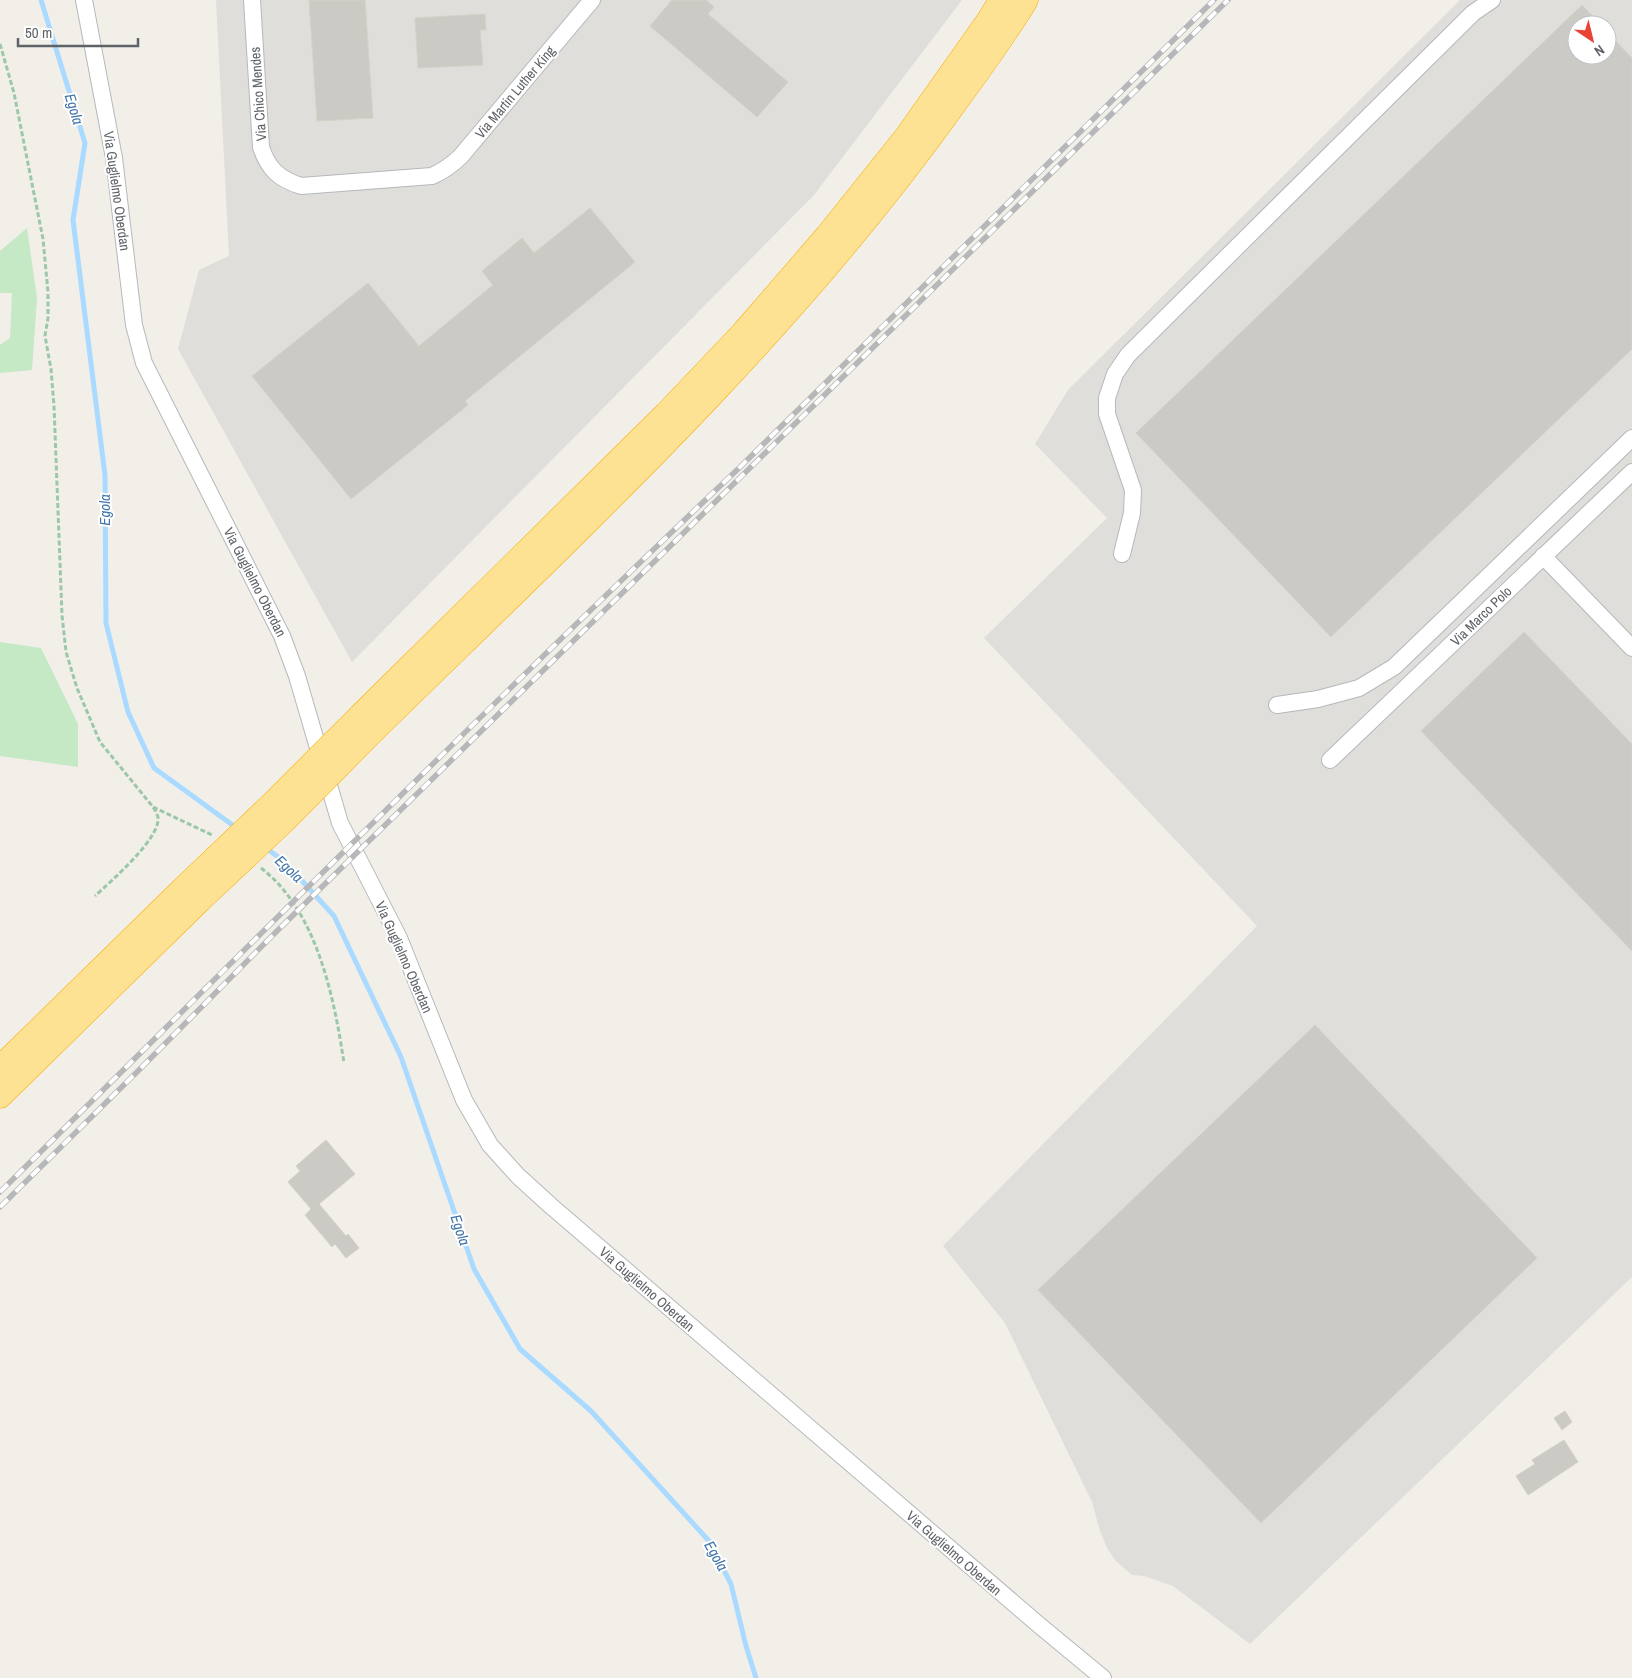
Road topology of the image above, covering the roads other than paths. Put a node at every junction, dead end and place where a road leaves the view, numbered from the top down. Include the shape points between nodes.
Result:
1 (84, 0) edge
2 (252, 0) edge
3 (592, 0) edge
4 (1001, 0) edge
5 (1026, 0) edge
6 (1492, 0) edge
7 (432, 176) joint
8 (1632, 438) edge
9 (1632, 472) edge
10 (1122, 554) dead end
11 (1543, 556) junction
12 (1632, 648) edge
13 (1277, 705) dead end
14 (366, 724) junction
15 (1330, 760) dead end
16 (193, 893) junction
17 (0, 1068) edge
18 (0, 1096) edge
19 (1103, 1678) edge

1 - 19 street, Via Guglielmo Oberdan via 114,158 134,326 144,363 282,636 340,823 399,938 464,1100 490,1146 550,1206
2 - 7 street, Via Chico Mendes via 261,147 274,172 301,186
3 - 7 street, Via Martin Luther King via 461,156
4 - 14 highway via 907,136 743,333
5 - 14 highway via 927,142 834,259 765,338 621,488
6 - 10 street via 1472,13 1128,355 1115,374 1107,398 1107,414 1132,490 1132,513
8 - 13 street via 1394,667 1359,688
9 - 11 street, Via Marco Polo
11 - 12 street
11 - 15 street, Via Marco Polo
14 - 16 highway, bridge via 270,806
16 - 17 highway
16 - 18 highway

